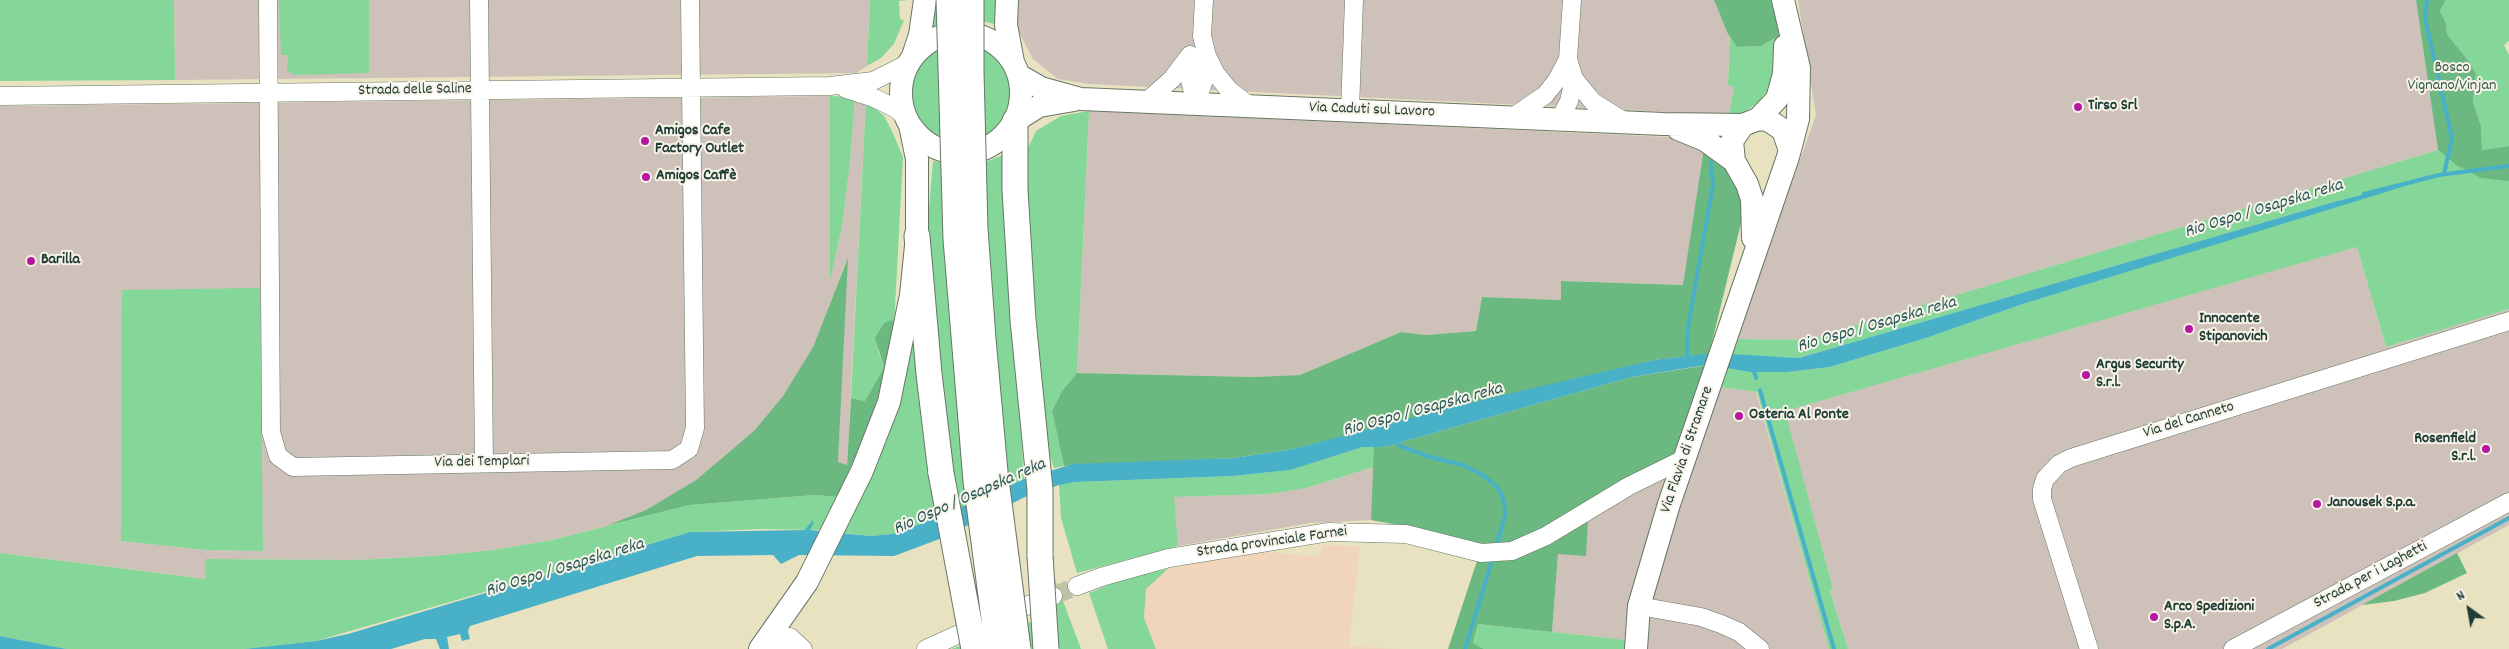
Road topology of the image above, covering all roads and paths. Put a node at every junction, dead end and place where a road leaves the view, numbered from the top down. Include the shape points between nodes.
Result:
1 (268, 0) edge
2 (479, 0) edge
3 (690, 0) edge
4 (925, 0) edge
5 (949, 0) edge
6 (971, 0) edge
7 (1006, 0) edge
8 (1204, 0) edge
9 (1354, 0) edge
10 (1572, 0) edge
11 (1783, 0) edge
12 (1202, 36) junction
13 (1207, 56) junction
14 (1188, 57) junction
15 (911, 60) junction
16 (1016, 69) junction
17 (1566, 80) junction
18 (830, 86) junction
19 (692, 88) junction
20 (480, 90) junction
21 (269, 93) junction
22 (0, 96) edge
23 (1081, 99) junction
24 (1147, 102) junction
25 (1196, 104) junction
26 (1250, 106) junction
27 (1350, 110) junction
28 (1513, 117) junction
29 (1560, 119) junction
30 (1015, 121) junction
31 (908, 122) junction
32 (1625, 122) junction
33 (1751, 122) junction
34 (1663, 124) junction
35 (1787, 156) junction
36 (1737, 165) junction
37 (917, 236) junction
38 (1753, 254) junction
39 (2509, 321) edge
40 (1686, 458) junction
41 (484, 463) junction
42 (2509, 502) edge
43 (1077, 586) tunnel mouth
44 (1053, 596) tunnel mouth
45 (1639, 606) junction
46 (784, 645) edge
47 (926, 649) edge
48 (974, 649) edge
49 (998, 649) edge
50 (1018, 649) edge
51 (1046, 649) edge
52 (1636, 649) edge
53 (1760, 649) edge
54 (2090, 649) edge
55 (2233, 649) edge

1 - 21 street, Via dei Templari
2 - 20 street
3 - 19 street, Via dei Templari
4 - 15 main road via 920,35
5 - 49 highway, bridge via 956,239 976,481
6 - 50 highway, bridge via 975,229 995,472
7 - 16 main road via 1006,25
8 - 12 street
9 - 27 street
10 - 17 street
11 - 33 main road, Via Flavia di Stramare via 1784,74 1777,99
11 - 35 main road, Via Flavia di Stramare via 1799,68 1798,119
12 - 13 street
12 - 14 street
13 - 25 street
13 - 26 street via 1229,90
14 - 24 street via 1172,79
14 - 25 street via 1188,73
15 - 16 main road via 926,44 944,35 969,33 986,38 1001,48
15 - 18 street, Strada delle Saline via 873,81
15 - 31 main road via 900,90
16 - 23 main road, Via Caduti sul Lavoro via 1041,88
16 - 30 main road via 1022,96
17 - 28 street
17 - 29 street
17 - 32 street
18 - 19 street, Strada delle Saline
18 - 31 street, Strada delle Saline via 868,95 895,108
19 - 20 street, Strada delle Saline
19 - 41 street, Via dei Templari via 695,428 688,449 672,460
20 - 21 street, Strada delle Saline
20 - 41 street
21 - 22 street, Strada delle Saline
21 - 41 street, Via dei Templari via 271,432 278,456 293,467
23 - 24 main road, Via Caduti sul Lavoro
23 - 30 main road, Via Caduti sul Lavoro via 1039,106
24 - 25 main road, Via Caduti sul Lavoro
25 - 26 main road, Via Caduti sul Lavoro
26 - 27 main road, Via Caduti sul Lavoro
27 - 28 main road, Via Caduti sul Lavoro
28 - 29 main road, Via Caduti sul Lavoro
29 - 32 main road, Via Caduti sul Lavoro
30 - 31 main road via 998,142 978,152 958,154 929,145
30 - 51 highway, bridge via 1015,190 1022,310 1040,490
31 - 37 main road via 917,159
32 - 34 main road, Via Caduti sul Lavoro
33 - 34 main road, Via Caduti sul Lavoro
33 - 35 main road via 1776,124 1783,130
33 - 36 main road, Via Flavia di Stramare via 1732,141
34 - 36 main road, Via Caduti sul Lavoro via 1705,140
35 - 36 main road via 1777,172 1763,177 1748,175
35 - 38 main road, Via Flavia di Stramare
36 - 38 main road, Via Flavia di Stramare via 1752,199
37 - 46 main road via 908,314 889,402 862,471 807,582
37 - 48 highway, bridge via 941,473
38 - 40 main road, Via Flavia di Stramare
39 - 54 street, Via del Canneto via 2059,464 2045,479 2042,499
40 - 43 street, Strada provinciale Farnei via 1640,480 1546,536 1512,551 1481,553 1406,534 1329,532 1150,562
40 - 45 main road, Via Flavia di Stramare
42 - 55 street, Strada per i Laghetti
44 - 47 street
45 - 52 main road, Via Flavia di Stramare
45 - 53 street via 1701,617 1721,624 1739,632

